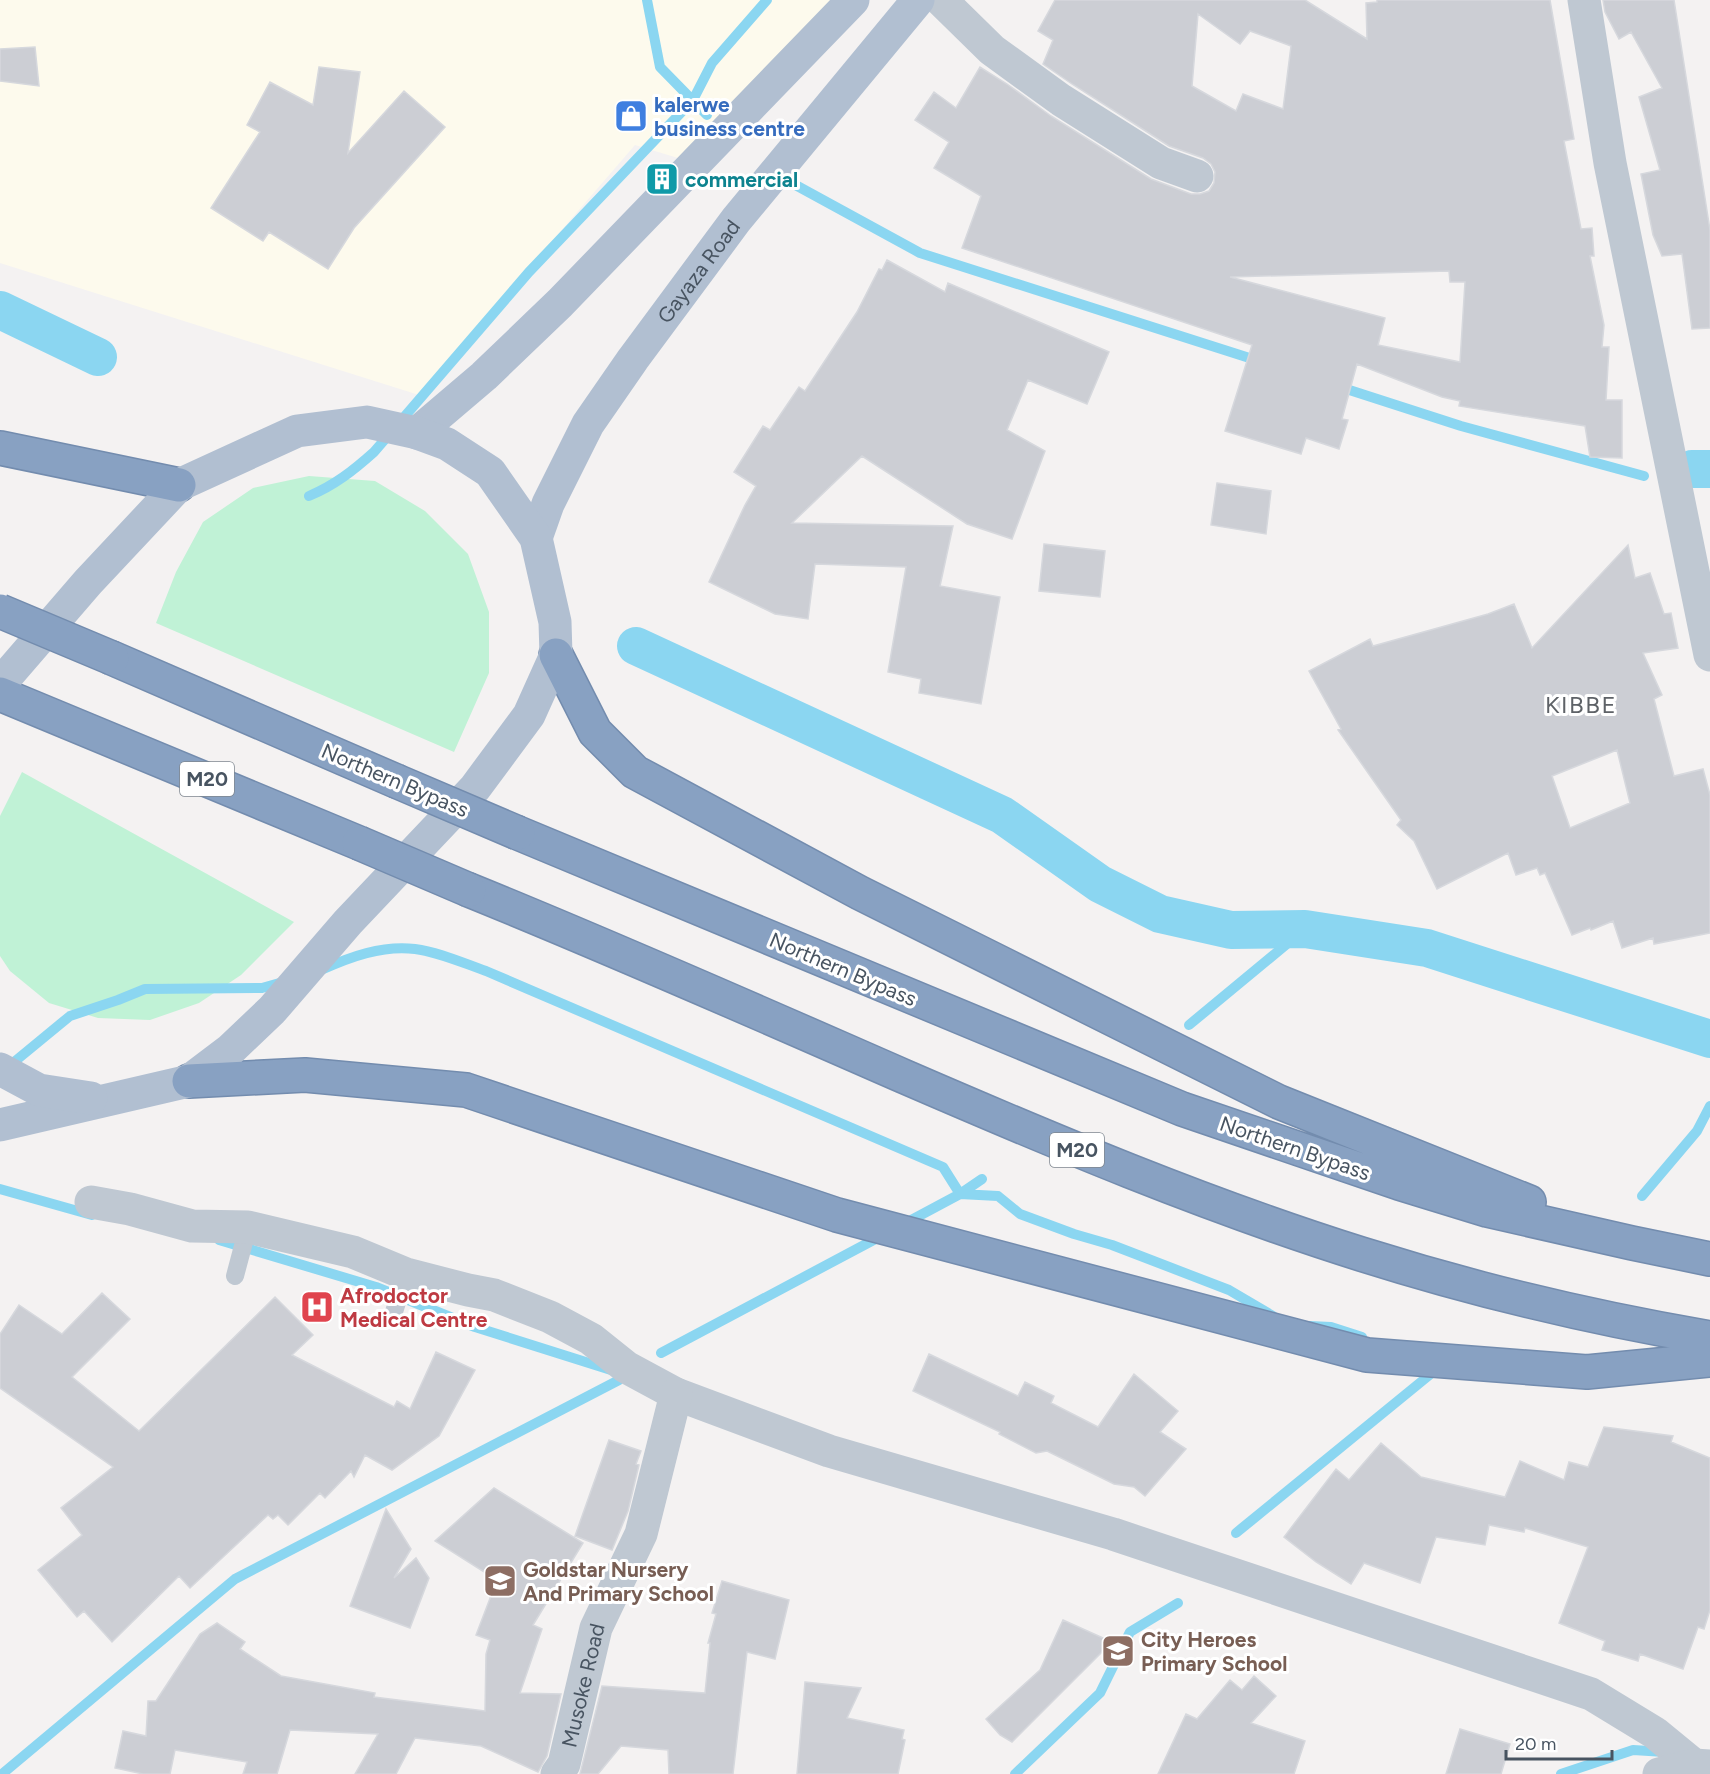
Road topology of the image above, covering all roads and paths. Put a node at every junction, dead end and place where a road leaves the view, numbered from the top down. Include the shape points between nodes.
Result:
1 (853, 0) edge
2 (918, 0) edge
3 (941, 0) edge
4 (1584, 0) edge
5 (1197, 176) dead end
6 (417, 433) junction
7 (0, 448) edge
8 (179, 485) junction
9 (536, 538) junction
10 (0, 611) edge
11 (556, 655) junction
12 (1710, 655) edge
13 (0, 684) edge
14 (0, 694) edge
15 (0, 1069) edge
16 (189, 1082) junction
17 (107, 1100) junction
18 (0, 1125) edge
19 (91, 1202) dead end
20 (248, 1227) junction
21 (1632, 1243) junction
22 (1710, 1259) edge
23 (406, 1274) junction
24 (235, 1276) dead end
25 (393, 1315) dead end
26 (1710, 1338) edge
27 (1710, 1360) edge
28 (676, 1394) junction
29 (1702, 1766) edge
30 (557, 1774) edge
31 (1659, 1774) edge

1 - 6 main road via 560,303
2 - 9 main road, Gayaza Road via 736,220 633,359 588,424 548,504
3 - 5 street via 992,50 1061,100 1161,163
4 - 12 street via 1610,163
6 - 8 main road via 367,422 297,431
6 - 9 main road via 447,444 489,472
7 - 8 highway
8 - 13 main road
9 - 11 main road via 555,622
10 - 21 highway, Northern Bypass, bridge via 518,833 1182,1109 1465,1203
11 - 16 main road via 529,715 475,788 348,922 272,1010
11 - 21 highway via 595,732 635,772 860,893 1280,1102
14 - 26 highway, M20, bridge via 613,950 1105,1162 1359,1254 1526,1300
15 - 17 main road via 39,1090
16 - 17 main road
16 - 27 highway via 305,1075 466,1090 837,1215 1367,1355 1587,1372
17 - 18 main road
19 - 20 street via 144,1224
20 - 23 street via 353,1252
20 - 24 lane
21 - 22 highway, Northern Bypass
23 - 25 lane
23 - 28 street via 494,1295 550,1317 591,1339 626,1367
28 - 29 street via 829,1451 1113,1534 1591,1694
28 - 30 street, Musoke Road via 641,1534 596,1628 564,1764
29 - 31 street

